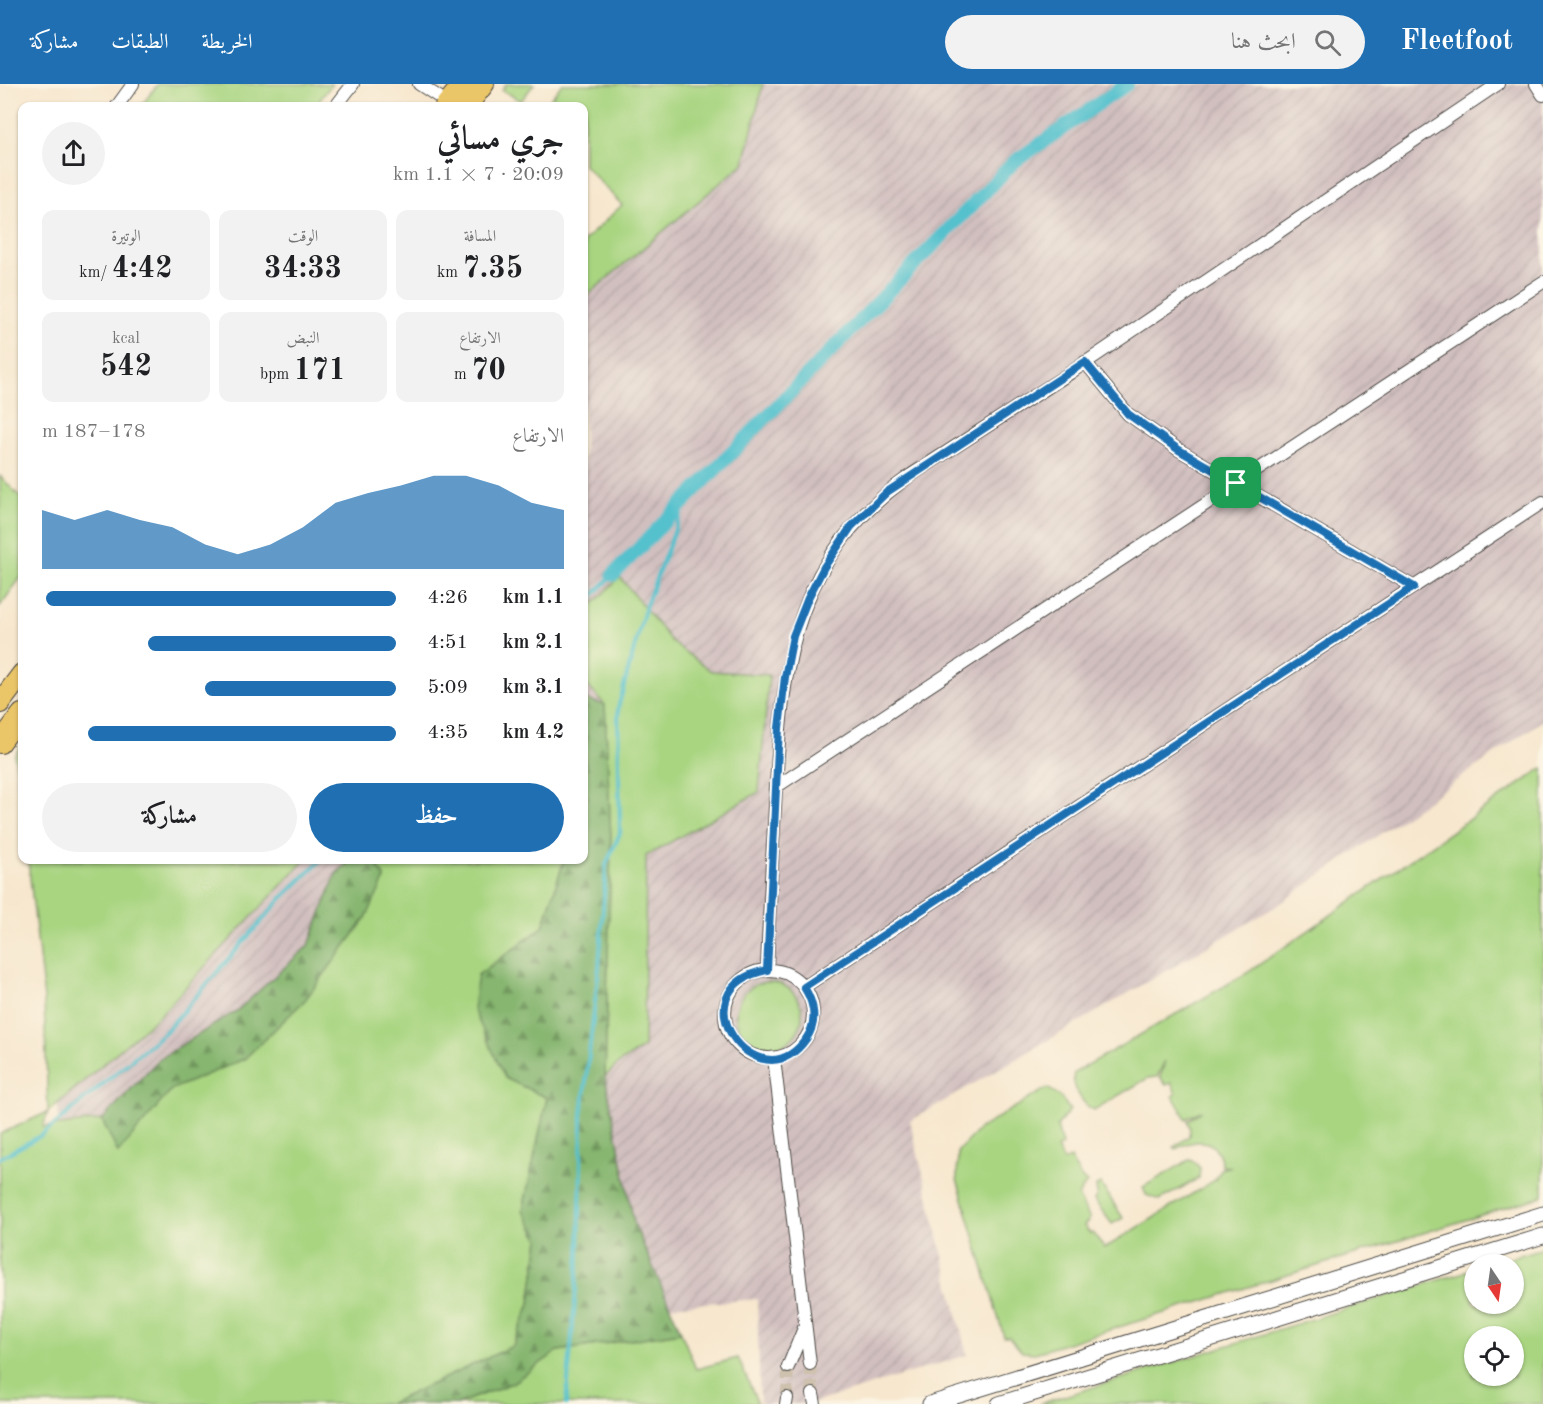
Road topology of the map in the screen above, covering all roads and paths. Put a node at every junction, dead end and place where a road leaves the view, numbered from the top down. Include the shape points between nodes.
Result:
1 (133, 84) edge
2 (353, 84) edge
3 (419, 84) edge
4 (463, 84) edge
5 (484, 84) edge
6 (1498, 84) edge
7 (1536, 84) edge
8 (1543, 95) edge
9 (120, 102) edge
10 (339, 102) edge
11 (448, 102) edge
12 (454, 102) edge
13 (457, 102) edge
14 (1543, 282) edge
15 (1085, 362) junction
16 (1236, 483) junction
17 (1543, 502) edge
18 (1414, 587) junction
19 (18, 679) edge
20 (0, 703) edge
21 (18, 719) edge
22 (0, 743) edge
23 (776, 787) junction
24 (767, 970) junction
25 (804, 987) junction
26 (774, 1058) junction
27 (1543, 1214) edge
28 (1543, 1236) edge
29 (805, 1327) junction
30 (810, 1364) tunnel mouth
31 (788, 1367) tunnel mouth
32 (1017, 1378) junction
33 (994, 1385) junction
34 (1023, 1397) junction
35 (930, 1404) edge
36 (1000, 1404) edge

1 - 9 street
2 - 10 street
3 - 11 street
4 - 12 highway
5 - 13 highway
6 - 15 street
7 - 8 street
14 - 16 street
15 - 16 street via 1128,414
15 - 23 street via 887,492 851,527 824,567 793,636 779,728
16 - 18 street
16 - 23 street
17 - 18 street
18 - 25 street
19 - 20 highway
21 - 22 highway
23 - 24 street
24 - 25 street via 788,974
24 - 26 street via 753,973 736,985 726,1004 725,1018 732,1038 747,1053
25 - 26 street via 814,1011 807,1037 793,1051
26 - 29 street
27 - 32 street
28 - 34 street
29 - 30 street
29 - 31 street
32 - 33 street
32 - 34 street
33 - 35 street
33 - 36 street
34 - 36 street

